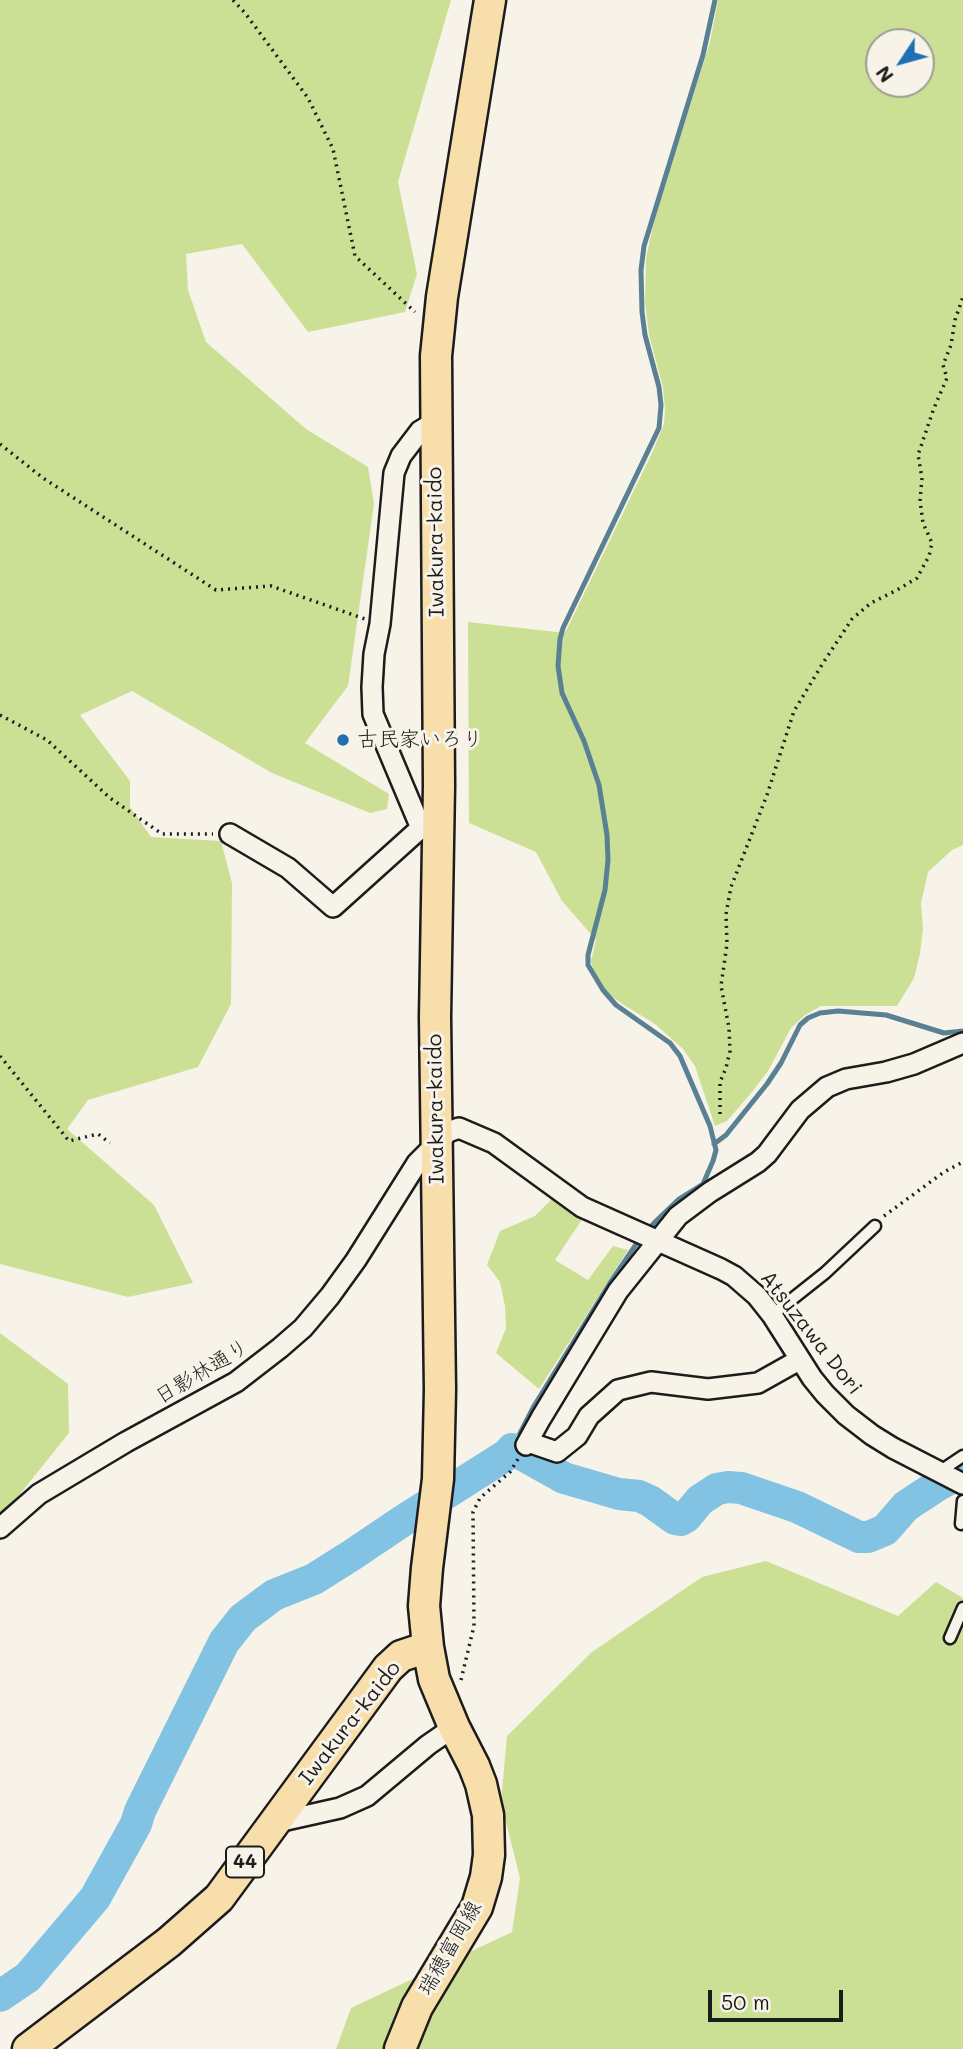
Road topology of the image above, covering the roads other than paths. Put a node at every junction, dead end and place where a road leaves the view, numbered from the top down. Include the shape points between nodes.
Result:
1 (490, 0) edge
2 (435, 422) junction
3 (431, 830) junction
4 (230, 834) road end
5 (963, 1043) edge
6 (437, 1144) junction
7 (875, 1226) road end
8 (651, 1238) junction
9 (772, 1315) junction
10 (800, 1360) junction
11 (963, 1456) edge
12 (939, 1473) junction
13 (963, 1484) edge
14 (963, 1501) edge
15 (961, 1524) edge
16 (0, 1528) edge
17 (963, 1608) edge
18 (950, 1638) dead end
19 (428, 1647) junction
20 (454, 1727) junction
21 (273, 1823) junction
22 (28, 2049) edge
23 (400, 2049) edge

1 - 2 main road, Iwakura-kaido via 440,316
2 - 3 main road, Iwakura-kaido
2 - 3 street via 420,431 394,472 372,687 373,714 418,821
3 - 4 street via 332,907 288,868
3 - 6 main road, Iwakura-kaido
5 - 8 street via 914,1064 836,1082 818,1093 767,1154 689,1206
6 - 8 street, Atsuzawa Dori via 454,1128 472,1133 513,1155 582,1207
6 - 16 street, 日影林通り via 417,1163 356,1260 303,1328 236,1382 39,1494
6 - 19 main road, Iwakura-kaido via 439,1479 424,1598
7 - 9 lane
8 - 9 street, Atsuzawa Dori via 734,1276
8 - 10 street via 527,1444 556,1452 577,1436 589,1416 618,1390 651,1382 708,1389 758,1383
9 - 10 street, Atsuzawa Dori
10 - 12 street, Atsuzawa Dori via 846,1415
11 - 12 lane
12 - 13 street, Atsuzawa Dori
14 - 15 lane
17 - 18 lane
19 - 20 main road, 瑞穂富岡線 via 434,1679
19 - 21 main road, Iwakura-kaido / 44 via 394,1661
20 - 21 street via 367,1796 340,1808
20 - 23 main road, 瑞穂富岡線 via 486,1802 486,1877 477,1907 417,2007
21 - 22 main road, Iwakura-kaido / 44 via 204,1913

